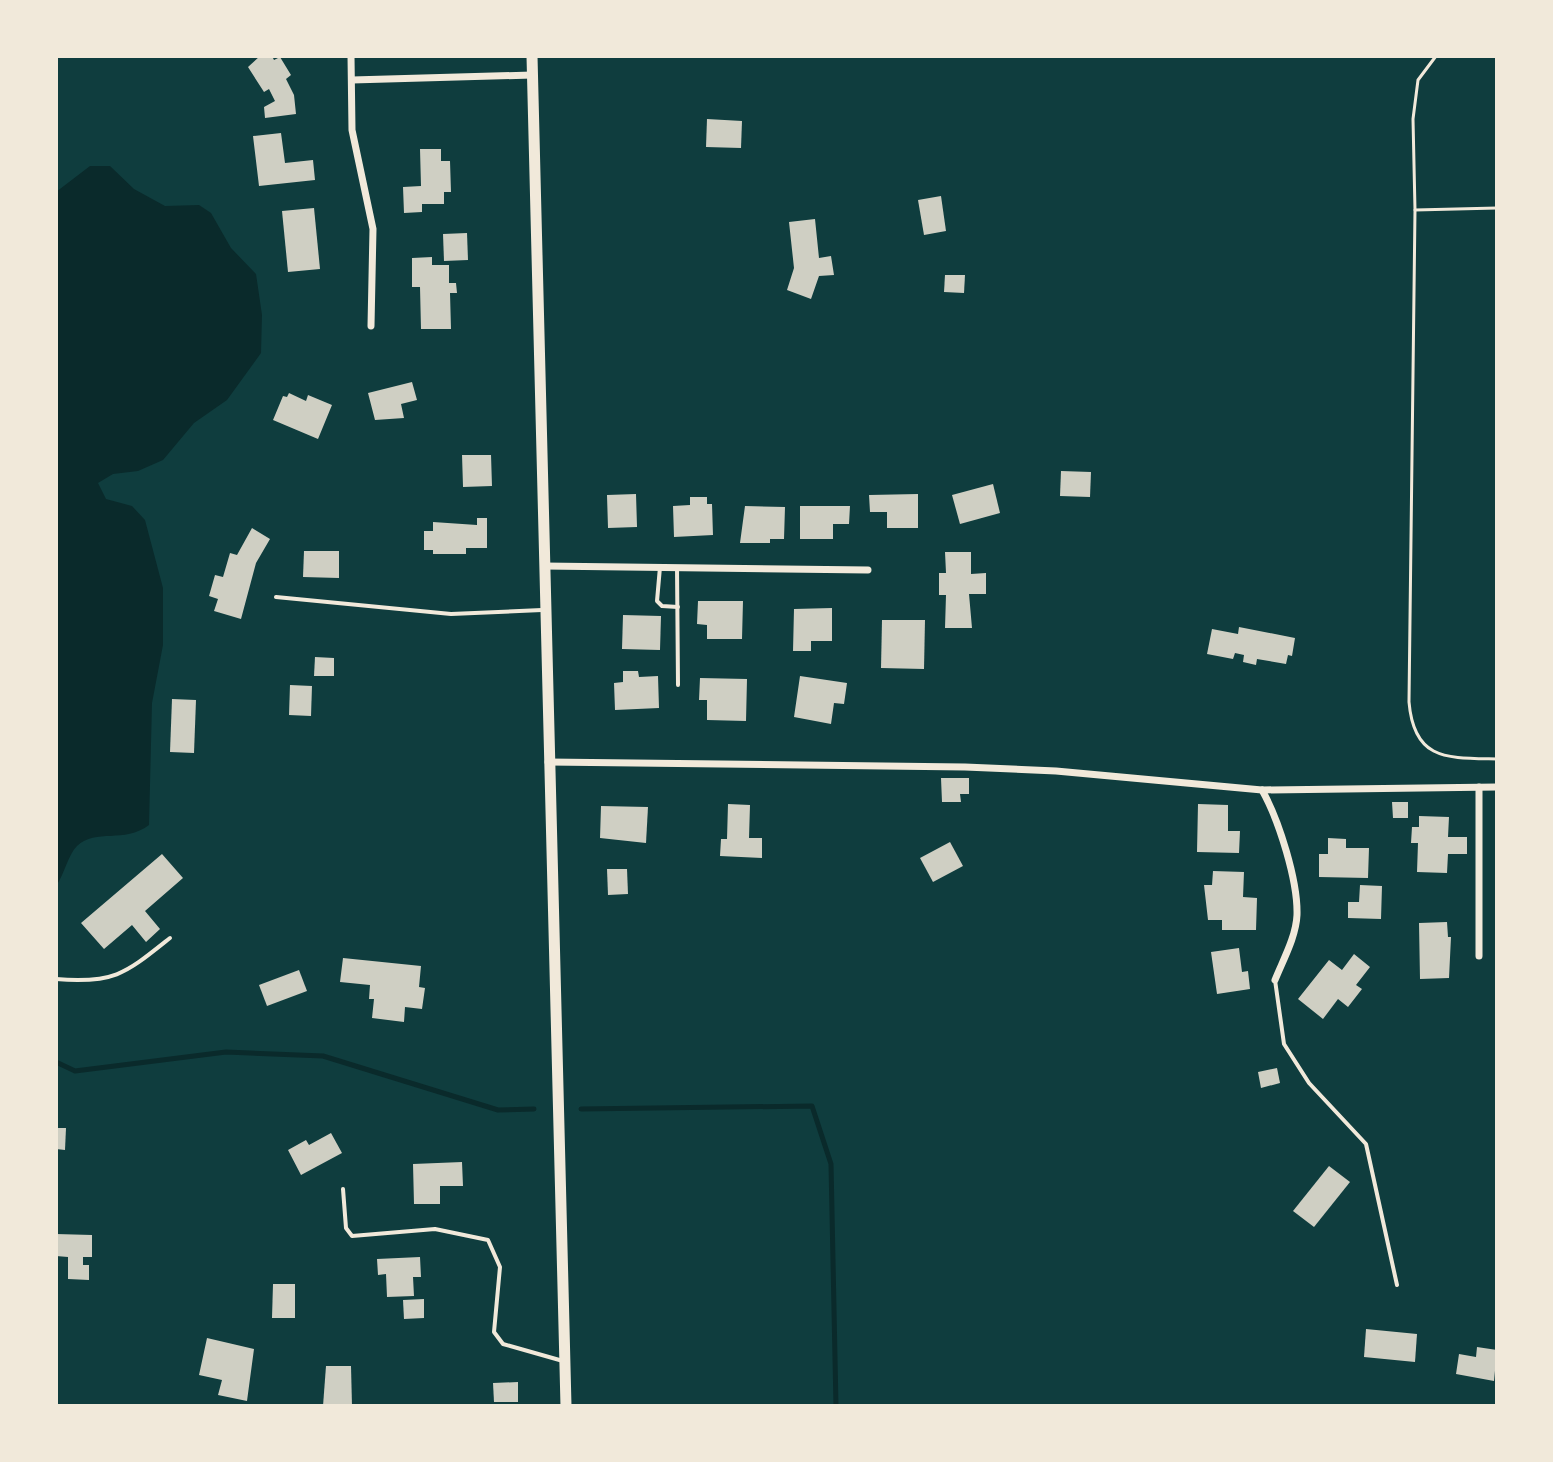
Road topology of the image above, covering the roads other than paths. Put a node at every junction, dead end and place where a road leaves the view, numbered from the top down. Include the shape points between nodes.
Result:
1 (351, 56) edge
2 (532, 56) edge
3 (532, 75) junction
4 (352, 80) junction
5 (371, 326) dead end
6 (544, 566) junction
7 (660, 567) junction
8 (677, 567) junction
9 (868, 570) dead end
10 (276, 597) dead end
11 (678, 607) junction
12 (545, 610) junction
13 (678, 685) dead end
14 (548, 762) junction
15 (1479, 787) junction
16 (1497, 787) edge
17 (1262, 790) junction
18 (170, 938) dead end
19 (1479, 956) dead end
20 (56, 979) edge
21 (1275, 980) joint
22 (343, 1189) dead end
23 (1397, 1285) dead end
24 (565, 1361) junction
25 (566, 1406) edge

1 - 4 street
2 - 3 main road
3 - 4 street
3 - 6 main road
4 - 5 street via 356,155 373,229
6 - 7 street
6 - 12 main road
7 - 8 street
7 - 11 lane via 657,601
8 - 9 street
8 - 11 lane
10 - 12 lane via 451,614
11 - 13 lane
12 - 14 main road
14 - 17 street via 1011,769
14 - 24 main road
15 - 16 street
15 - 17 street
15 - 19 street
17 - 21 street via 1271,806 1297,915
18 - 20 lane via 127,972 98,981
21 - 23 lane via 1284,1044 1309,1083 1366,1144
22 - 24 lane via 346,1228 352,1236 435,1229 488,1240 500,1267 494,1332 503,1344
24 - 25 main road

